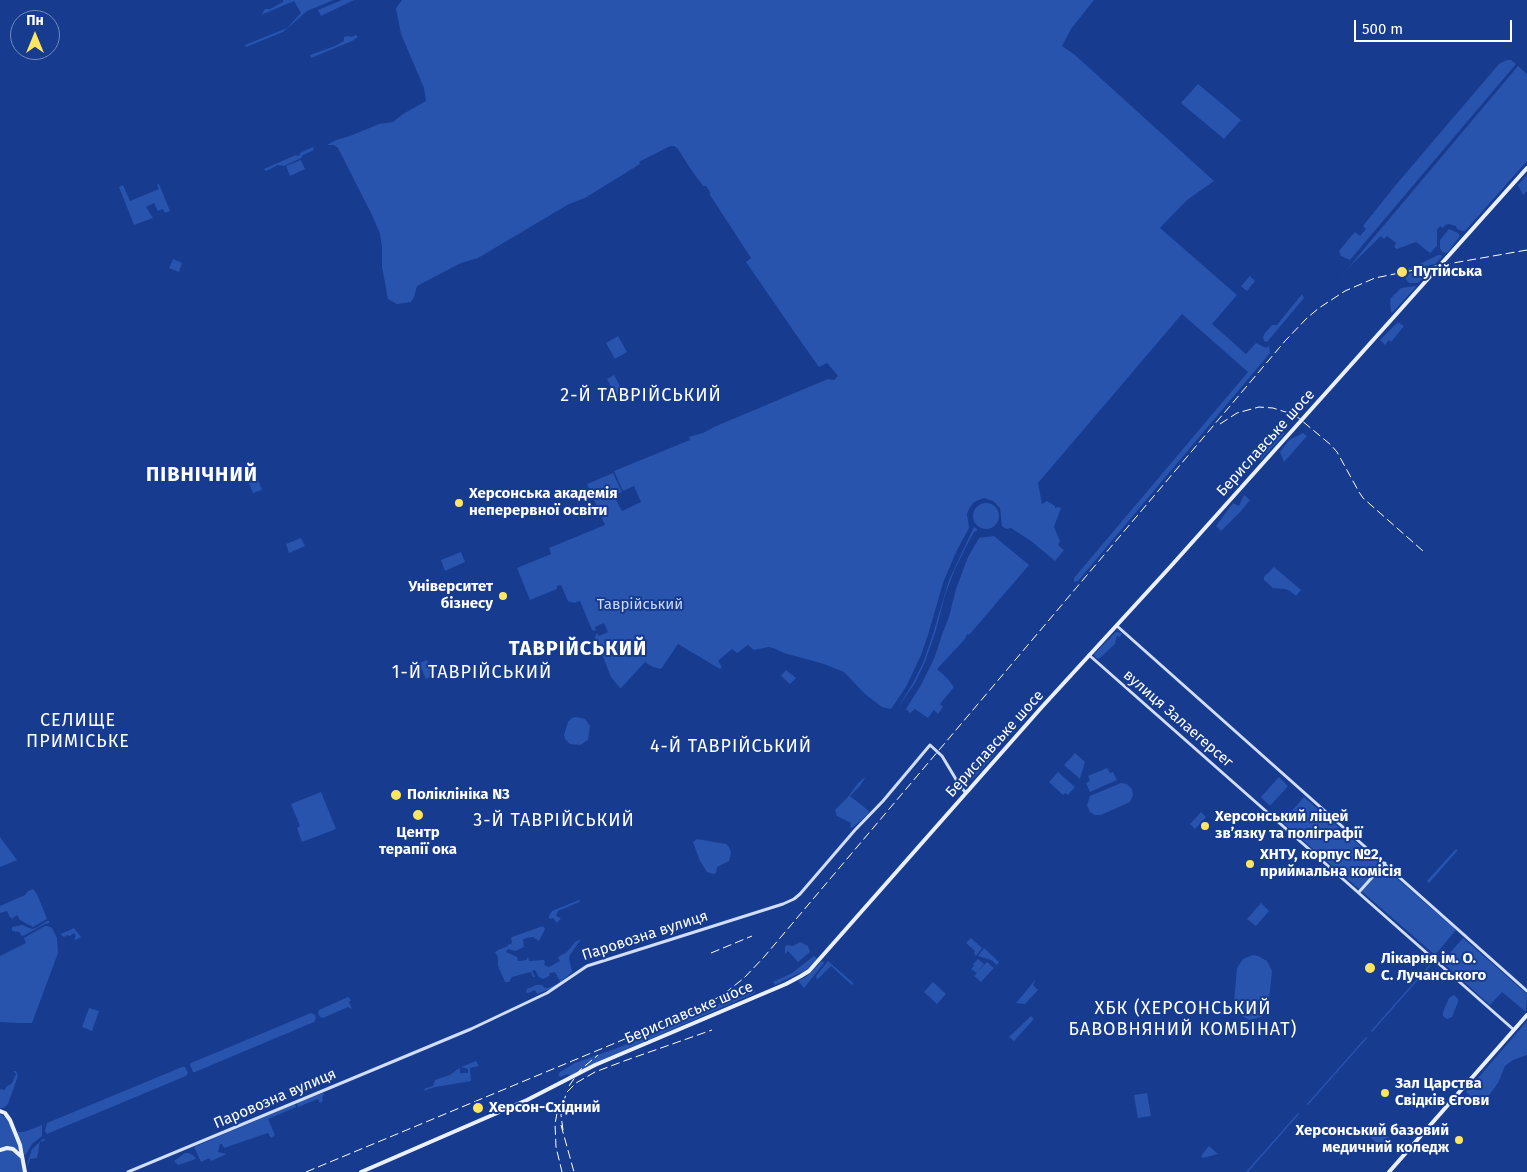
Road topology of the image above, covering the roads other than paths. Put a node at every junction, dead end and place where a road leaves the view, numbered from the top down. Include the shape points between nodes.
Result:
1 (1527, 168) edge
2 (1117, 626) junction
3 (1089, 655) junction
4 (966, 793) junction
5 (1385, 863) junction
6 (1359, 892) junction
7 (1527, 991) edge
8 (1527, 1015) edge
9 (1514, 1030) junction
10 (0, 1111) edge
11 (0, 1150) edge
12 (24, 1159) junction
13 (24, 1172) edge
14 (128, 1172) edge
15 (362, 1172) edge
16 (1389, 1172) edge

1 - 2 main road, Бериславське шосе
2 - 3 main road, Бериславське шосе
2 - 5 main road, вулиця Залаегерсег
3 - 4 main road, Бериславське шосе
3 - 6 main road, вулиця Залаегерсег
4 - 14 main road, Паровозна вулиця via 942,756 930,745 884,802 794,899 587,966 548,993 471,1029
4 - 15 main road, Бериславське шосе via 810,971
5 - 6 main road
5 - 7 main road
6 - 9 main road
8 - 9 main road
9 - 16 main road
10 - 12 main road via 10,1120
11 - 12 main road via 14,1149
12 - 13 main road

